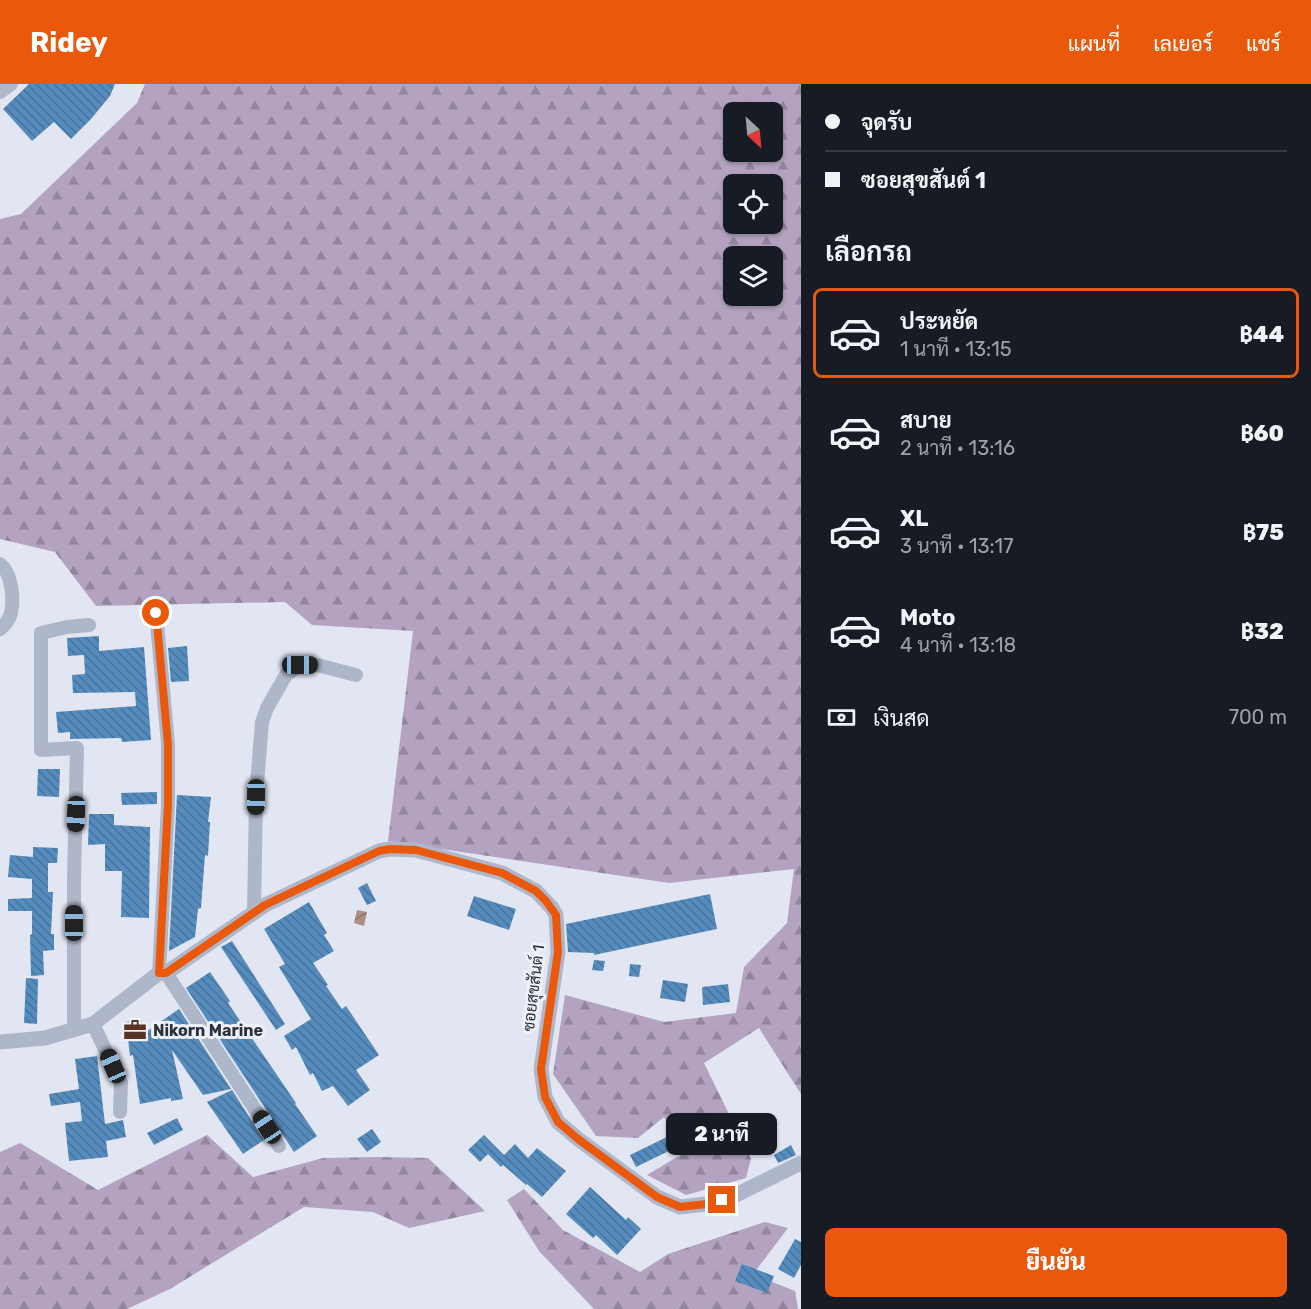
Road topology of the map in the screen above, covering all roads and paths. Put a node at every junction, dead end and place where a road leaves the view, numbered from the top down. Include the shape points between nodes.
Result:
1 (11, 84) edge
2 (0, 92) edge
3 (0, 564) edge
4 (156, 613) dead end
5 (89, 625) dead end
6 (0, 629) edge
7 (356, 675) dead end
8 (254, 912) junction
9 (162, 973) junction
10 (93, 1024) junction
11 (74, 1030) junction
12 (0, 1042) edge
13 (120, 1112) dead end
14 (279, 1146) dead end
15 (801, 1163) edge

1 - 2 street
3 - 6 street via 9,576 11,604 9,617
4 - 9 street via 168,744
5 - 11 street via 41,633 41,750 77,748
7 - 8 street via 300,665 286,675 267,708 262,722 256,797
8 - 9 street, ซอยสุขสันต์ 1
8 - 15 street, ซอยสุขสันต์ 1 via 390,849 416,850 502,873 536,891 556,915 558,952 541,1069 545,1097 558,1122 657,1197 680,1207 736,1195
9 - 10 street, ซอยสุขสันต์ 1
9 - 14 street
10 - 11 street, ซอยสุขสันต์ 1
10 - 13 street via 121,1083
11 - 12 street, ซอยสุขสันต์ 1 via 45,1038

